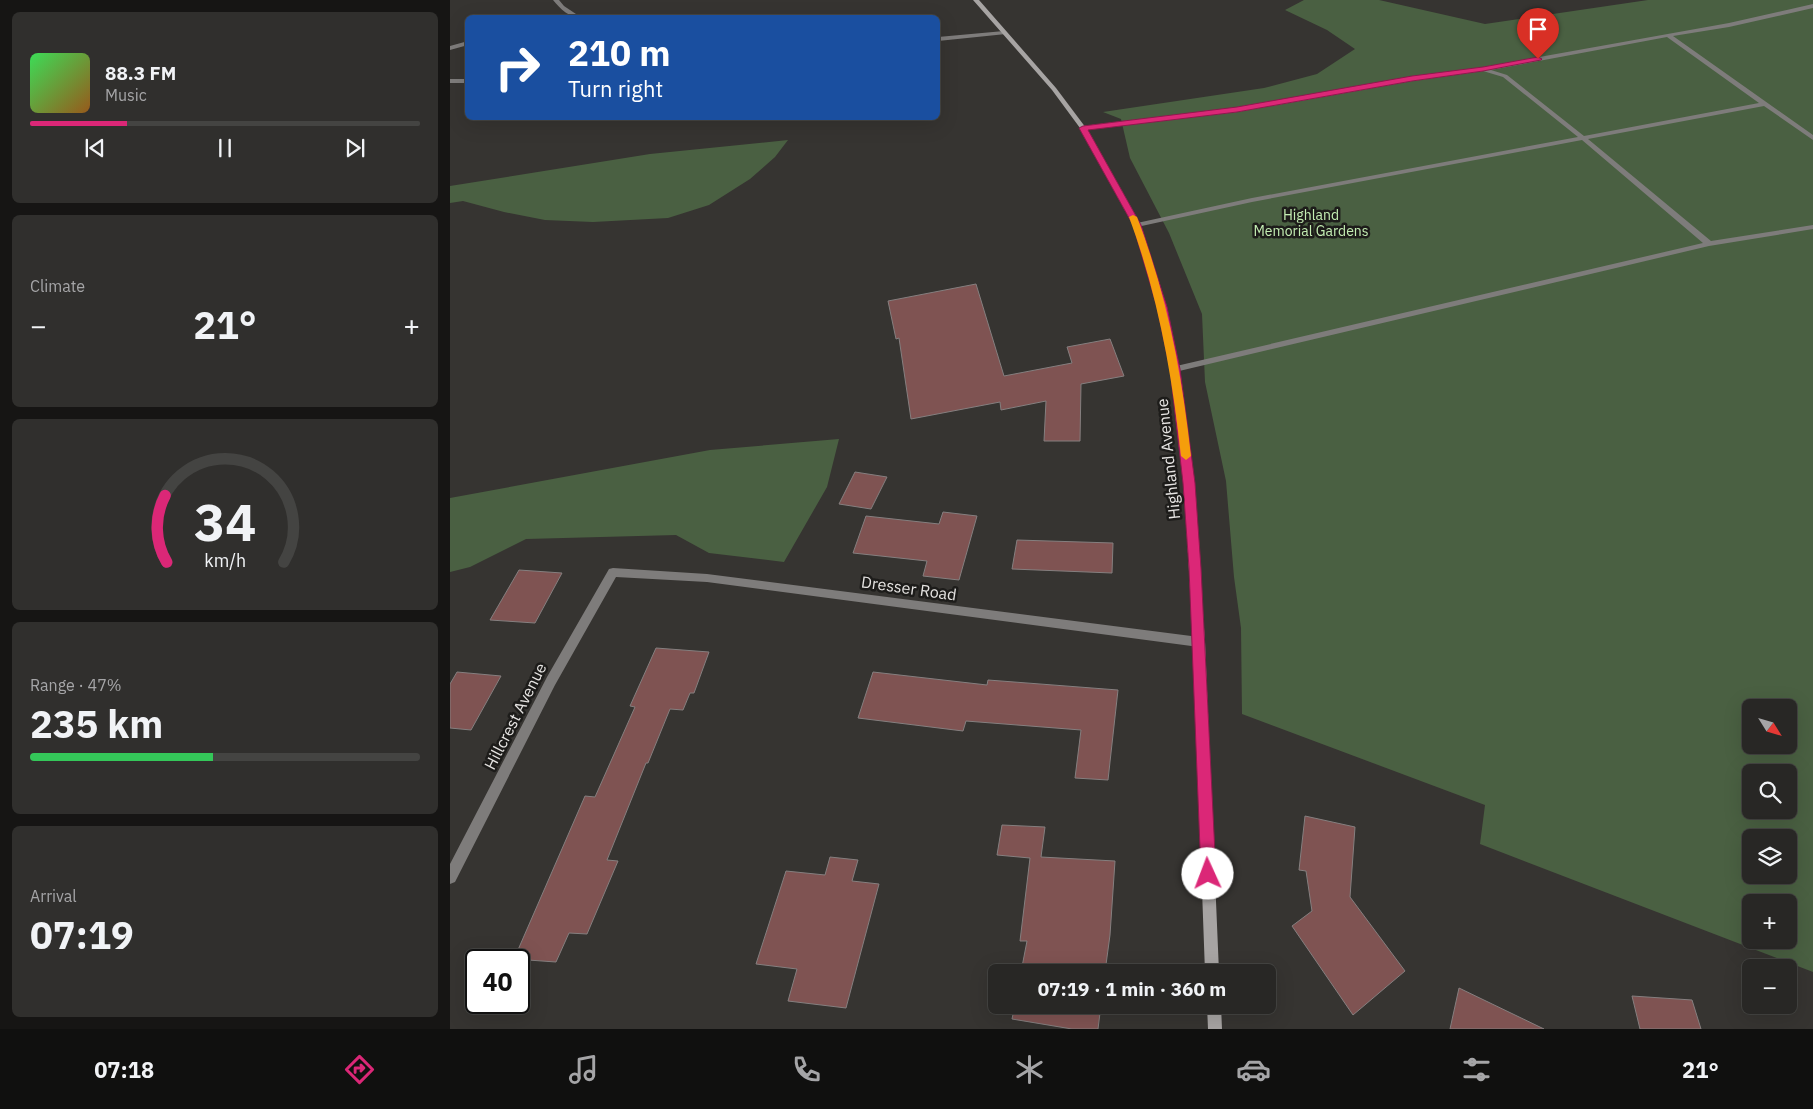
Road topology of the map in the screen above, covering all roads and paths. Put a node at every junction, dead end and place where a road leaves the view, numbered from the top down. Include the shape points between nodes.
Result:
1 (556, 0) edge
2 (976, 0) edge
3 (1813, 6) edge
4 (574, 15) edge
5 (1004, 33) junction
6 (1668, 35) junction
7 (940, 40) edge
8 (465, 44) edge
9 (450, 48) edge
10 (1483, 69) junction
11 (450, 81) edge
12 (465, 81) edge
13 (1765, 104) junction
14 (1083, 128) junction
15 (1583, 138) junction
16 (1813, 138) edge
17 (1137, 225) junction
18 (1813, 227) edge
19 (1709, 244) junction
20 (1175, 369) junction
21 (613, 572) joint
22 (1199, 642) junction
23 (450, 877) edge
24 (1212, 964) edge
25 (1214, 1014) edge
26 (1215, 1029) edge

1 - 4 street
2 - 5 street, Highland Avenue
3 - 6 street
5 - 7 street
5 - 14 street, Highland Avenue via 1054,89
6 - 10 street
6 - 13 street
8 - 9 street
10 - 14 street via 1412,78 1237,110
10 - 15 street via 1505,76
11 - 12 street
13 - 15 street
13 - 16 street
14 - 17 street, Highland Avenue
15 - 17 street via 1261,198
15 - 19 street
17 - 20 street, Highland Avenue via 1162,307
18 - 19 street
19 - 20 street
20 - 22 street, Highland Avenue via 1189,483
21 - 22 street, Dresser Road via 707,578
21 - 23 street, Hillcrest Avenue via 551,681
22 - 24 street, Highland Avenue
25 - 26 street

